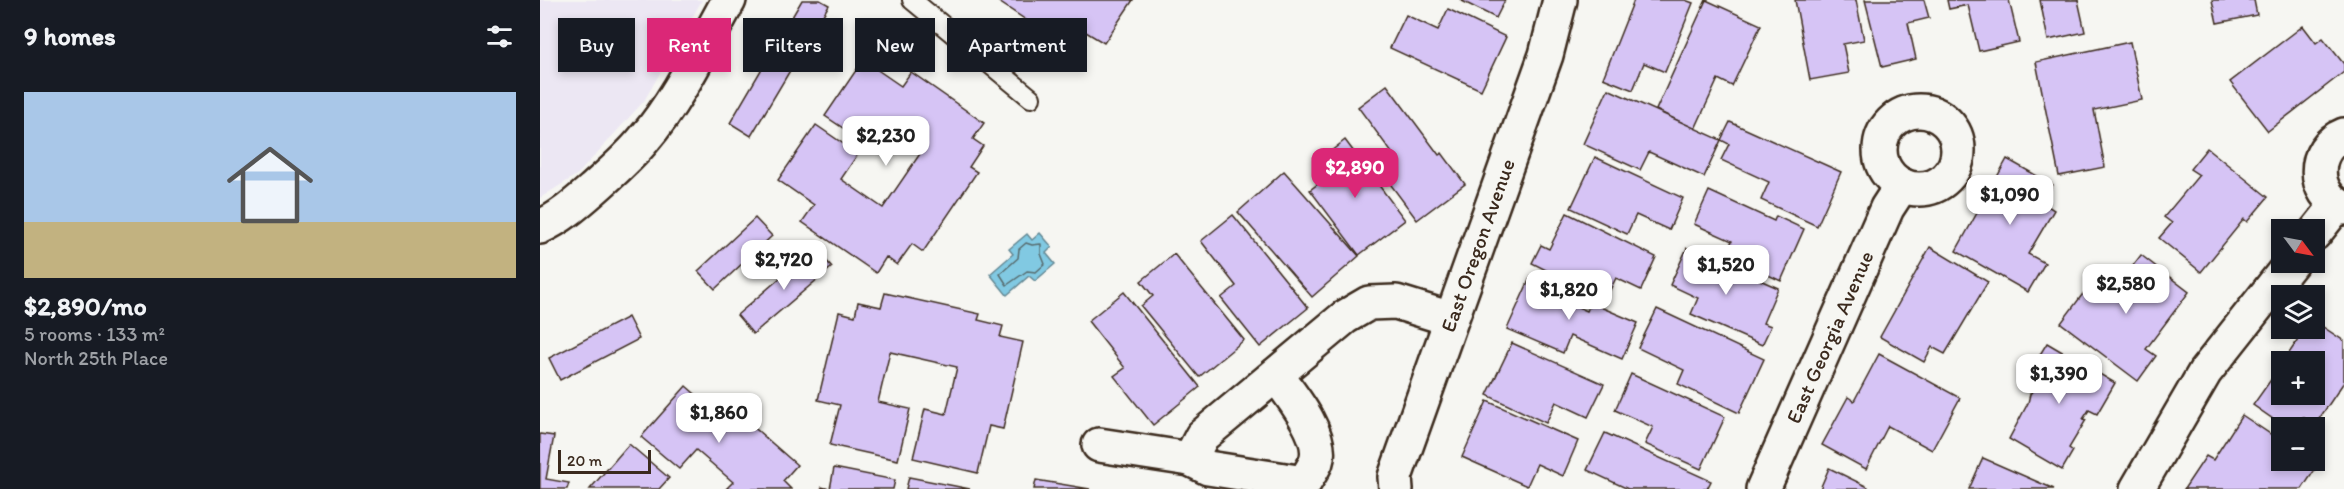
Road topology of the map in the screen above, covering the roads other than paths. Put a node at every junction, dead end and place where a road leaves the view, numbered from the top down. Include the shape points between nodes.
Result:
1 (729, 0) edge
2 (912, 0) edge
3 (1560, 0) edge
4 (1031, 98) dead end
5 (2344, 135) edge
6 (1902, 185) dead end
7 (2340, 206) edge
8 (2325, 222) edge
9 (540, 227) edge
10 (2283, 273) edge
11 (1451, 320) junction
12 (1276, 375) junction
13 (1099, 445) dead end
14 (1190, 459) junction
15 (1396, 489) edge
16 (1763, 489) edge
17 (2137, 489) edge

1 - 9 street via 646,137 581,200
2 - 4 lane
3 - 11 street, East Oregon Avenue via 1546,56
5 - 7 street via 2327,146 2318,171 2326,196
6 - 16 street, East Georgia Avenue via 1887,208
7 - 8 street
10 - 17 street via 2205,372
11 - 12 street via 1396,302 1369,303 1345,317
11 - 15 street, East Oregon Avenue via 1395,477
12 - 14 street via 1202,436
12 - 14 street via 1314,432 1317,460 1304,483 1208,468
13 - 14 street

